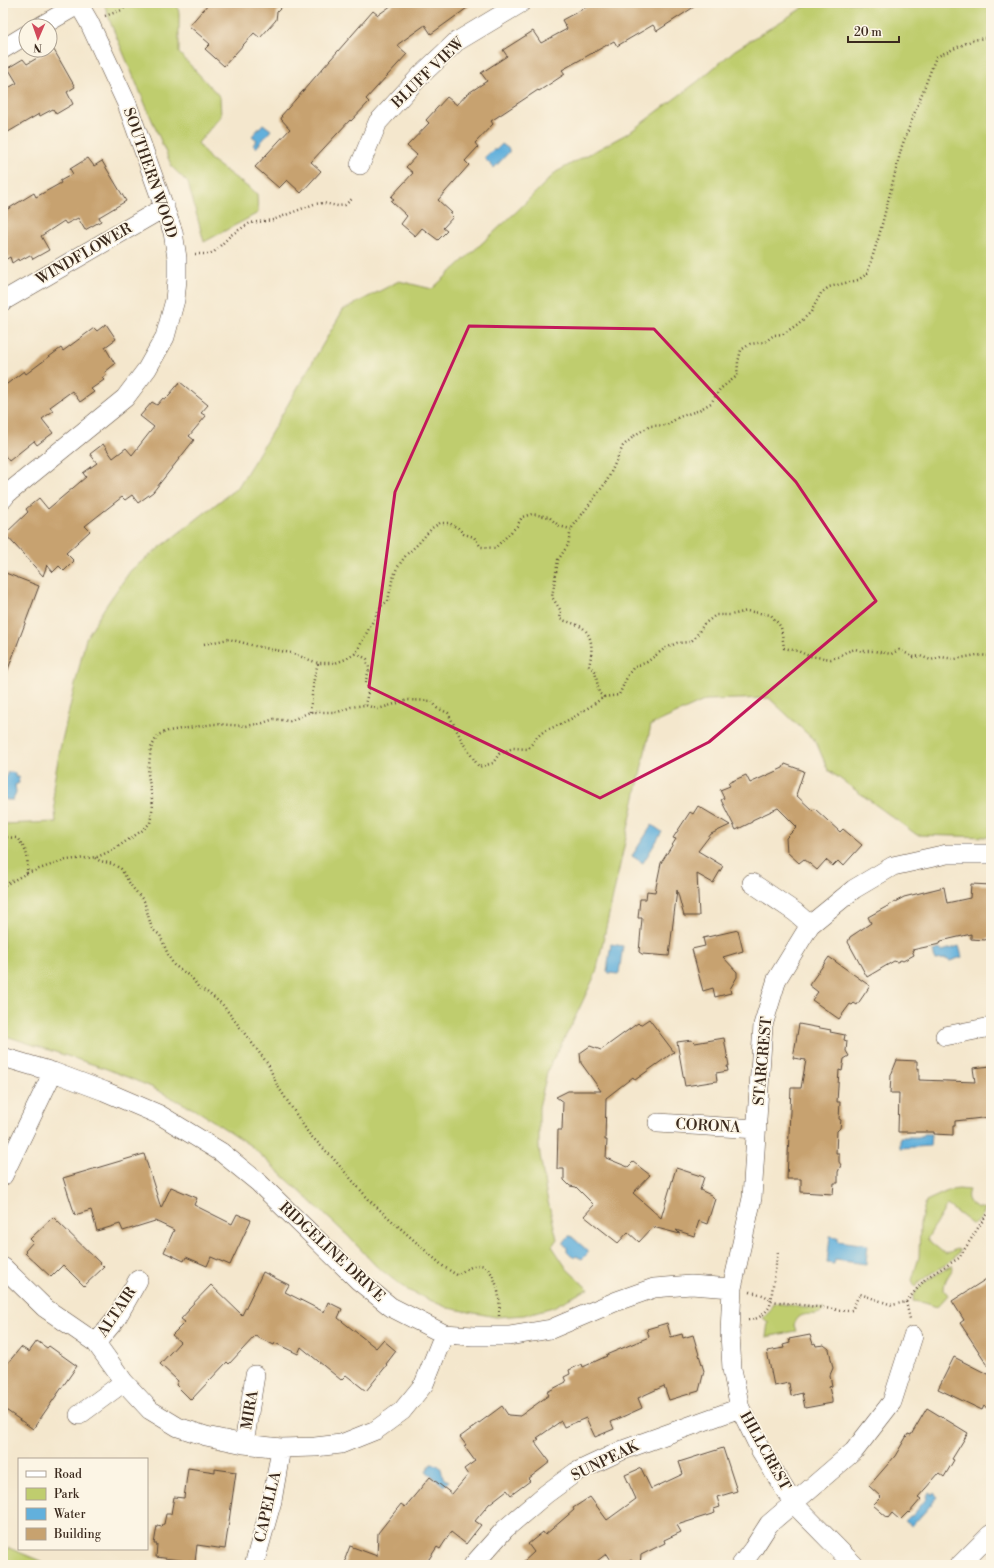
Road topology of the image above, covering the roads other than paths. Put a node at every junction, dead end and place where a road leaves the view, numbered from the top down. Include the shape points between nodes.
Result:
1 (79, 3) edge
2 (521, 3) edge
3 (54, 18) edge
4 (18, 40) edge
5 (3, 49) edge
6 (360, 165) dead end
7 (165, 207) junction
8 (3, 301) edge
9 (3, 499) edge
10 (991, 854) edge
11 (752, 883) dead end
12 (810, 925) junction
13 (991, 1027) edge
14 (945, 1036) dead end
15 (3, 1057) edge
16 (53, 1072) junction
17 (658, 1123) dead end
18 (757, 1129) junction
19 (3, 1176) edge
20 (3, 1267) edge
21 (138, 1280) dead end
22 (732, 1288) junction
23 (444, 1334) junction
24 (913, 1336) dead end
25 (96, 1343) junction
26 (255, 1375) dead end
27 (124, 1382) junction
28 (740, 1408) junction
29 (79, 1415) dead end
30 (244, 1444) junction
31 (280, 1448) junction
32 (793, 1503) junction
33 (991, 1534) edge
34 (254, 1565) edge
35 (473, 1565) edge
36 (741, 1565) edge
37 (854, 1565) edge
38 (960, 1565) edge

1 - 3 street
1 - 7 street, SOUTHERN WOOD via 127,104
2 - 6 street, BLUFF VIEW via 456,42 421,75 378,122
4 - 5 street
7 - 8 street, WINDFLOWER
7 - 9 street, SOUTHERN WOOD via 173,232 177,258 176,300 165,337 147,369 125,398
10 - 12 street, STARCREST via 947,854 893,866 854,889
11 - 12 street
12 - 18 street, STARCREST via 776,979 763,1025
13 - 14 street
15 - 16 street, RIDGELINE DRIVE
16 - 19 street
16 - 23 street, RIDGELINE DRIVE via 104,1090 160,1115 221,1152 258,1183 359,1281 390,1307
17 - 18 street, CORONA
18 - 22 street, STARCREST via 752,1198
20 - 25 street via 45,1308
21 - 25 street, ALTAIR via 116,1319
22 - 23 street, RIDGELINE DRIVE via 692,1285 654,1288 551,1329 509,1336
22 - 28 street, HILLCREST via 732,1369
23 - 31 street via 424,1384 402,1411 376,1430 341,1444
24 - 32 street via 892,1402 854,1451
25 - 27 street
26 - 30 street, MIRA
27 - 29 street
27 - 30 street via 150,1410 178,1427
28 - 32 street, HILLCREST via 761,1451
28 - 35 street, SUNPEAK via 623,1450 576,1472 505,1529
30 - 31 street
31 - 34 street, CAPELLA via 272,1501
32 - 36 street via 769,1524
32 - 37 street, HILLCREST
33 - 38 street

